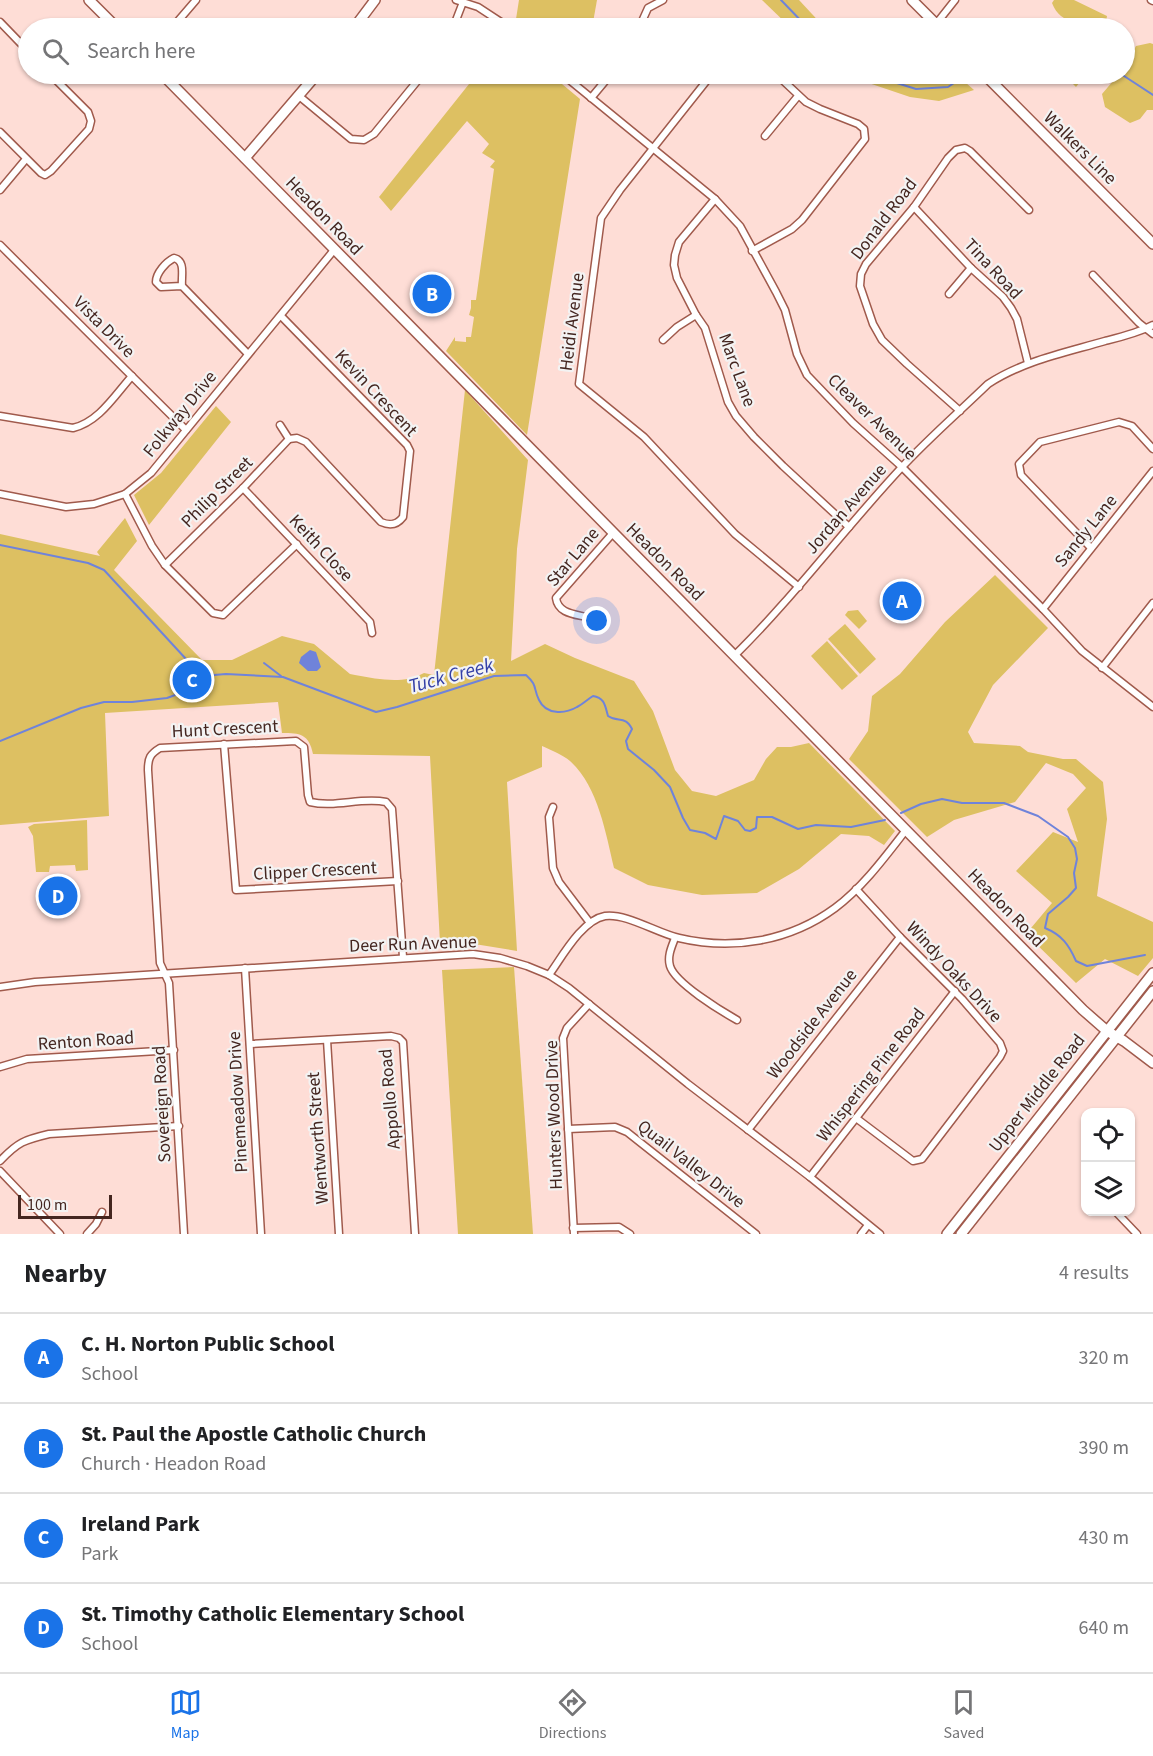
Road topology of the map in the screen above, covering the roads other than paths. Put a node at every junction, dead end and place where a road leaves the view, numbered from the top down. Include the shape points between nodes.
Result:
1 (89, 0) edge
2 (196, 0) edge
3 (375, 0) edge
4 (644, 0) edge
5 (663, 0) edge
6 (912, 0) edge
7 (954, 0) edge
8 (460, 1) edge
9 (648, 8) junction
10 (107, 18) edge
11 (181, 18) edge
12 (362, 18) edge
13 (456, 18) edge
14 (496, 18) edge
15 (644, 18) edge
16 (930, 18) edge
17 (943, 18) edge
18 (0, 22) edge
19 (18, 41) edge
20 (60, 84) edge
21 (172, 84) edge
22 (308, 84) edge
23 (415, 84) edge
24 (574, 84) edge
25 (603, 84) edge
26 (704, 84) edge
27 (786, 84) edge
28 (994, 84) edge
29 (298, 96) junction
30 (798, 96) junction
31 (591, 98) junction
32 (0, 132) edge
33 (765, 136) dead end
34 (653, 149) junction
35 (245, 158) junction
36 (26, 159) junction
37 (0, 190) edge
38 (715, 199) junction
39 (914, 207) junction
40 (1029, 210) dead end
41 (1153, 244) edge
42 (0, 245) edge
43 (334, 250) junction
44 (752, 250) junction
45 (971, 267) junction
46 (1093, 275) dead end
47 (182, 286) junction
48 (949, 294) dead end
49 (696, 315) junction
50 (281, 316) junction
51 (1153, 325) edge
52 (1146, 328) junction
53 (1153, 333) edge
54 (663, 340) dead end
55 (248, 354) junction
56 (1028, 363) junction
57 (132, 376) junction
58 (960, 411) junction
59 (0, 416) edge
60 (280, 425) dead end
61 (186, 430) junction
62 (289, 439) junction
63 (1153, 449) edge
64 (902, 466) junction
65 (1153, 471) edge
66 (243, 488) junction
67 (0, 494) edge
68 (125, 494) junction
69 (849, 527) junction
70 (613, 533) junction
71 (297, 544) junction
72 (1091, 548) junction
73 (165, 565) junction
74 (799, 587) junction
75 (1153, 603) edge
76 (1043, 609) junction
77 (586, 617) dead end
78 (372, 633) dead end
79 (734, 656) junction
80 (1102, 668) junction
81 (1153, 706) edge
82 (224, 744) junction
83 (553, 807) dead end
84 (906, 830) junction
85 (398, 881) junction
86 (856, 889) junction
87 (590, 923) junction
88 (900, 937) junction
89 (675, 938) junction
90 (402, 957) junction
91 (245, 968) junction
92 (165, 973) junction
93 (1153, 973) edge
94 (549, 975) junction
95 (0, 987) edge
96 (955, 991) junction
97 (1153, 991) edge
98 (588, 1004) junction
99 (737, 1020) dead end
100 (1107, 1031) junction
101 (1117, 1036) junction
102 (327, 1040) junction
103 (250, 1044) junction
104 (174, 1050) junction
105 (1153, 1063) edge
106 (0, 1067) edge
107 (856, 1118) junction
108 (179, 1126) junction
109 (568, 1130) junction
110 (748, 1130) junction
111 (0, 1161) edge
112 (0, 1171) edge
113 (810, 1176) junction
114 (102, 1212) dead end
115 (1120, 1216) edge
116 (868, 1225) junction
117 (574, 1231) edge
118 (60, 1234) edge
119 (87, 1234) edge
120 (184, 1234) edge
121 (261, 1234) edge
122 (339, 1234) edge
123 (415, 1234) edge
124 (630, 1234) edge
125 (756, 1234) edge
126 (861, 1234) edge
127 (880, 1234) edge
128 (947, 1234) edge
129 (961, 1234) edge
130 (1137, 1234) edge

1 - 10 street
2 - 11 street
3 - 12 street
4 - 9 street
5 - 9 street
6 - 16 street
7 - 17 street
8 - 13 street
8 - 14 street
9 - 15 street
18 - 19 street
20 - 36 street via 88,112 89,129 45,175
21 - 35 street, Headon Road
22 - 29 street
23 - 29 street via 374,134 364,140 351,139
24 - 31 street, Cleaver Avenue
25 - 31 street
26 - 34 street, Heidi Avenue
27 - 30 street
28 - 41 street, Walkers Line
29 - 35 street
30 - 33 street
30 - 44 street via 858,124 864,129 865,139 802,220
31 - 34 street, Cleaver Avenue
32 - 36 street
34 - 38 street, Cleaver Avenue
34 - 74 street, Heidi Avenue via 600,218 579,384 644,436 735,534
35 - 43 street, Headon Road
36 - 37 street
38 - 44 street, Cleaver Avenue via 740,226
38 - 49 street, Marc Lane via 679,242 675,255 676,278
39 - 40 street, Donald Road via 948,158 964,148
39 - 45 street, Tina Road
39 - 58 street, Donald Road via 866,264 860,286 882,340
42 - 57 street, Vista Drive
43 - 50 street, Folkway Drive
43 - 70 street, Headon Road
44 - 64 street, Cleaver Avenue via 785,310 807,375
45 - 48 street
45 - 56 street, Tina Road via 1011,308
46 - 52 street
47 - 47 street via 161,287 156,282 158,274 174,258 182,262
47 - 55 street
49 - 54 street
49 - 69 street, Marc Lane via 705,328 736,416
50 - 55 street, Folkway Drive
50 - 62 street, Kevin Crescent via 407,445 410,451 404,517 388,525 381,522 306,442
51 - 52 street, Jordan Avenue
52 - 53 street
52 - 56 street, Jordan Avenue
55 - 61 street, Folkway Drive
56 - 58 street, Jordan Avenue via 987,384
57 - 59 street via 84,425 73,428
57 - 61 street, Vista Drive
58 - 64 street, Jordan Avenue
60 - 62 street
61 - 68 street, Folkway Drive via 151,473
62 - 66 street, Philip Street
63 - 72 street via 1132,426 1119,422 1040,442 1019,464 1021,475
64 - 69 street, Jordan Avenue
64 - 76 street, Cleaver Avenue
65 - 72 street, Sandy Lane
66 - 71 street, Keith Close
66 - 73 street, Philip Street
67 - 68 street, Folkway Drive via 66,507 94,504
68 - 73 street
69 - 74 street, Jordan Avenue
70 - 77 street, Star Lane via 556,598 563,610
70 - 79 street, Headon Road
71 - 73 street via 223,615 213,613
71 - 78 street, Keith Close via 370,622
72 - 76 street, Sandy Lane
74 - 79 street, Jordan Avenue
75 - 80 street
76 - 80 street, Cleaver Avenue
79 - 84 street, Headon Road
80 - 81 street, Cleaver Avenue
82 - 85 street, Hunt Crescent via 296,741 304,747 310,802 386,802 392,809
82 - 85 street, Clipper Crescent via 236,890
82 - 92 street, Hunt Crescent via 160,748 148,759 160,963
83 - 87 street via 549,818 553,868
84 - 86 street
84 - 100 street, Headon Road
85 - 90 street, Hunt Crescent
86 - 88 street, Windy Oaks Drive
86 - 89 street via 815,920 770,939 718,944
87 - 89 street via 604,916 624,918
87 - 94 street
88 - 96 street, Windy Oaks Drive
88 - 110 street, Woodside Avenue
89 - 99 street via 669,955 673,972
90 - 91 street, Deer Run Avenue
90 - 94 street, Deer Run Avenue via 473,954 501,958
91 - 92 street, Deer Run Avenue
91 - 103 street, Pinemeadow Drive
92 - 95 street, Deer Run Avenue
92 - 104 street, Sovereign Road
93 - 100 street, Upper Middle Road
94 - 98 street, Deer Run Avenue
96 - 107 street, Whispering Pine Road
96 - 107 street, Windy Oaks Drive via 1003,1051 922,1159 913,1161
97 - 101 street, Upper Middle Road
98 - 109 street, Hunters Wood Drive via 563,1038
98 - 110 street, Deer Run Avenue
100 - 101 street, Headon Road
100 - 128 street, Upper Middle Road
101 - 105 street, Headon Road
101 - 129 street, Upper Middle Road
102 - 103 street, Appollo Road
102 - 122 street, Wentworth Street
102 - 123 street, Appollo Road via 391,1036 403,1042
103 - 121 street, Pinemeadow Drive
104 - 106 street, Renton Road via 27,1059
104 - 108 street, Sovereign Road
107 - 113 street, Whispering Pine Road
108 - 111 street via 49,1134 15,1146
108 - 120 street, Sovereign Road
109 - 117 street, Hunters Wood Drive
109 - 125 street, Quail Valley Drive via 615,1127 627,1132
110 - 113 street, Deer Run Avenue
112 - 118 street
113 - 116 street, Deer Run Avenue
114 - 119 street
115 - 130 street
116 - 126 street
116 - 127 street, Deer Run Avenue
117 - 124 street via 619,1227

